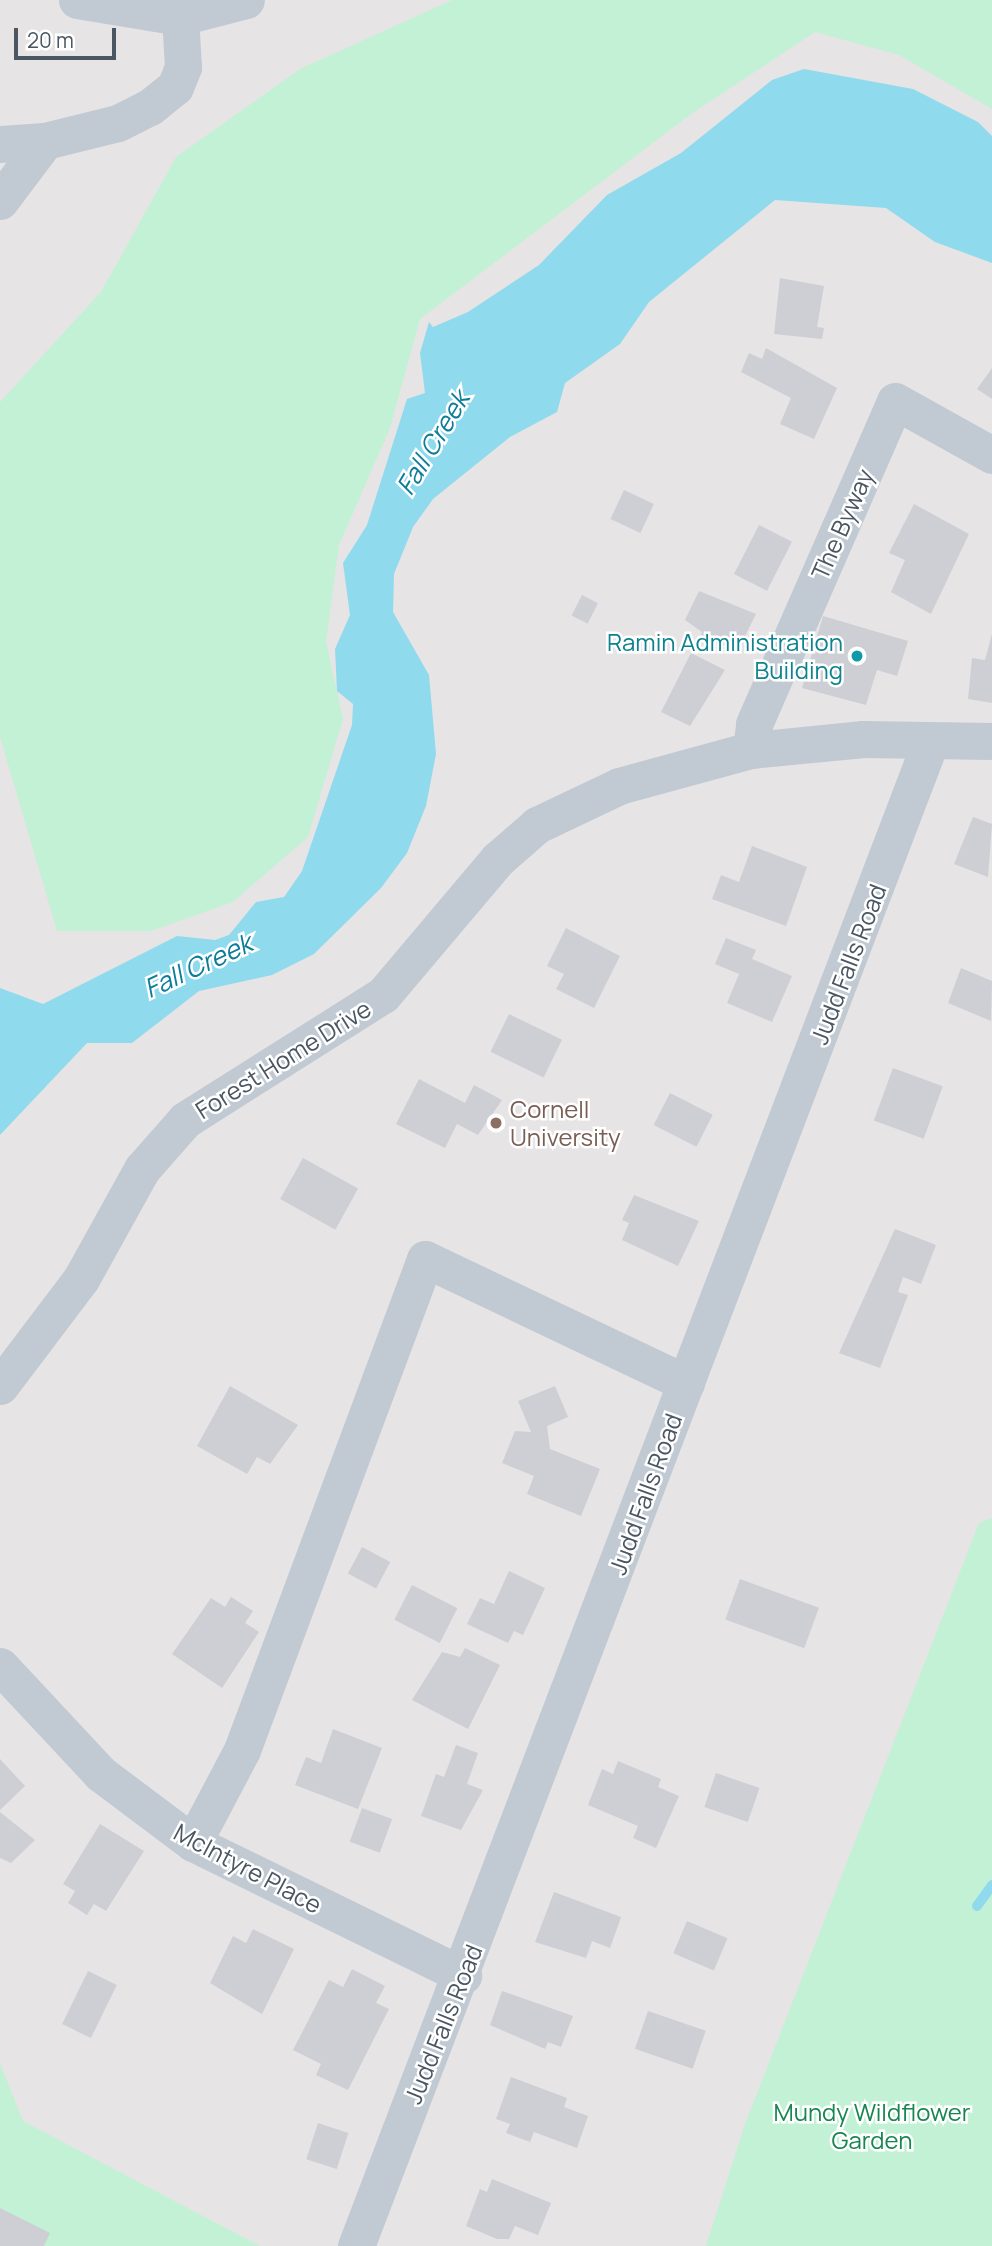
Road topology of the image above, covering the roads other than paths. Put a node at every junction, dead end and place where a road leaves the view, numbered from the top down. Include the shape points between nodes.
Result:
1 (77, 0) edge
2 (246, 0) edge
3 (180, 17) junction
4 (45, 141) junction
5 (0, 144) edge
6 (0, 201) edge
7 (992, 455) edge
8 (931, 740) junction
9 (992, 741) edge
10 (751, 750) junction
11 (686, 1384) junction
12 (0, 1386) edge
13 (0, 1666) edge
14 (193, 1843) junction
15 (463, 1975) junction
16 (356, 2246) edge

1 - 3 street
2 - 3 street
3 - 4 street via 183,67 175,87 118,122
4 - 5 street
4 - 6 street
7 - 10 street, The Byway via 895,401 754,724
8 - 9 street, Forest Home Drive
8 - 10 street, Forest Home Drive
8 - 11 street, Judd Falls Road
10 - 12 street, Forest Home Drive via 619,786 537,825 498,859 383,995 185,1120 142,1169 81,1279
11 - 14 street via 425,1259 247,1737
11 - 15 street, Judd Falls Road
13 - 14 street, McIntyre Place via 101,1774
14 - 15 street, McIntyre Place
15 - 16 street, Judd Falls Road

